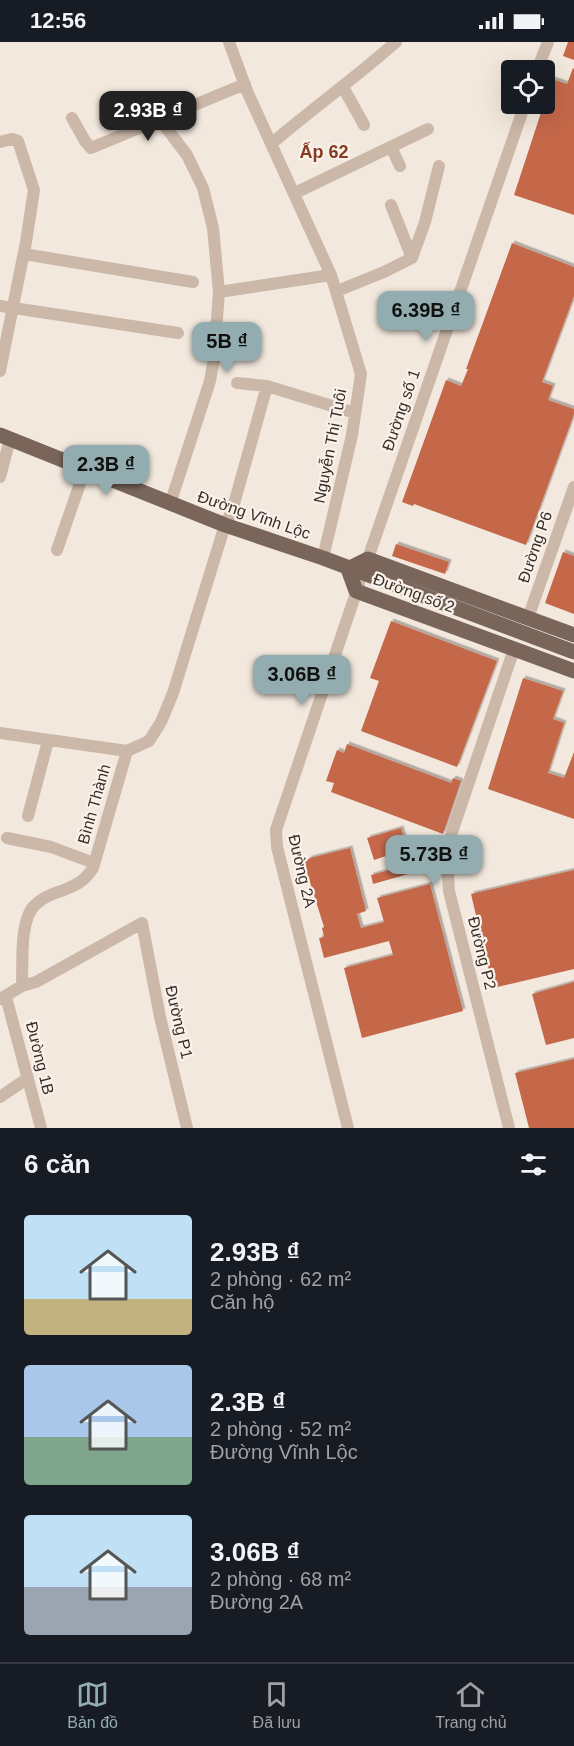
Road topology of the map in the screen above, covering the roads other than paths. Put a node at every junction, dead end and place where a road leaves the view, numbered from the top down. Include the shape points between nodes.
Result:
1 (229, 42) edge
2 (396, 42) edge
3 (548, 42) edge
4 (541, 60) edge
5 (245, 84) junction
6 (343, 87) junction
7 (521, 114) edge
8 (72, 118) dead end
9 (161, 120) junction
10 (364, 125) dead end
11 (428, 129) dead end
12 (0, 142) edge
13 (271, 144) junction
14 (391, 147) junction
15 (400, 166) dead end
16 (439, 166) dead end
17 (295, 193) junction
18 (391, 205) dead end
19 (24, 254) junction
20 (412, 258) junction
21 (331, 275) junction
22 (192, 282) dead end
23 (337, 291) junction
24 (219, 292) junction
25 (6, 308) edge
26 (177, 333) dead end
27 (0, 371) edge
28 (237, 382) dead end
29 (267, 386) junction
30 (355, 413) junction
31 (5, 437) edge
32 (85, 469) junction
33 (0, 477) edge
34 (574, 487) edge
35 (170, 504) junction
36 (225, 525) junction
37 (57, 550) dead end
38 (323, 558) junction
39 (360, 567) junction
40 (356, 591) junction
41 (528, 618) junction
42 (574, 635) edge
43 (514, 649) junction
44 (574, 652) edge
45 (574, 671) edge
46 (0, 733) edge
47 (48, 741) junction
48 (127, 752) junction
49 (28, 816) dead end
50 (7, 838) dead end
51 (94, 862) junction
52 (22, 986) junction
53 (3, 998) edge
54 (28, 1078) junction
55 (0, 1097) edge
56 (40, 1128) edge
57 (187, 1128) edge
58 (348, 1128) edge
59 (509, 1128) edge

1 - 5 street, Nguyễn Thị Tuôi
2 - 6 street
3 - 4 street
5 - 9 street
5 - 13 street, Nguyễn Thị Tuôi
6 - 10 street
6 - 13 street
7 - 39 street, Đường số 1
8 - 9 street via 91,148
9 - 24 street via 187,155 203,188 213,228
11 - 14 street
12 - 19 street via 18,141 34,190
13 - 17 street, Nguyễn Thị Tuôi
14 - 15 street
14 - 17 street
16 - 20 street
17 - 21 street, Nguyễn Thị Tuôi
18 - 20 street
19 - 22 street
19 - 25 street
20 - 23 street
21 - 23 street, Nguyễn Thị Tuôi
21 - 24 street
23 - 30 street, Nguyễn Thị Tuôi via 362,374
24 - 35 street via 210,381
25 - 26 street
25 - 27 street
28 - 29 street
29 - 30 street
29 - 36 street, Bình Thành
30 - 38 street, Nguyễn Thị Tuôi
31 - 32 main road, Đường Vĩnh Lộc
31 - 33 street
32 - 35 main road, Đường Vĩnh Lộc
32 - 37 street
34 - 41 street, Đường P6
35 - 36 main road, Đường Vĩnh Lộc
36 - 38 main road, Đường Vĩnh Lộc
36 - 48 street, Bình Thành via 161,722 149,741
38 - 39 main road, Đường Vĩnh Lộc
39 - 40 main road, Đường số 2
39 - 41 main road, Đường số 2
39 - 44 main road, Đường số 2 via 380,581
40 - 43 main road, Đường số 2
40 - 58 street, Đường 2A via 276,830
41 - 42 main road, Đường số 2
43 - 45 main road, Đường số 2
43 - 59 street, Đường P2 via 447,855 449,891
46 - 47 street
47 - 48 street
47 - 49 street
48 - 51 street, Bình Thành
50 - 51 street via 51,847
51 - 52 street, Bình Thành via 86,878 39,901 28,914
52 - 53 street
52 - 57 street, Đường P1 via 142,923
53 - 54 street, Đường 1B
54 - 55 street
54 - 56 street, Đường 1B

